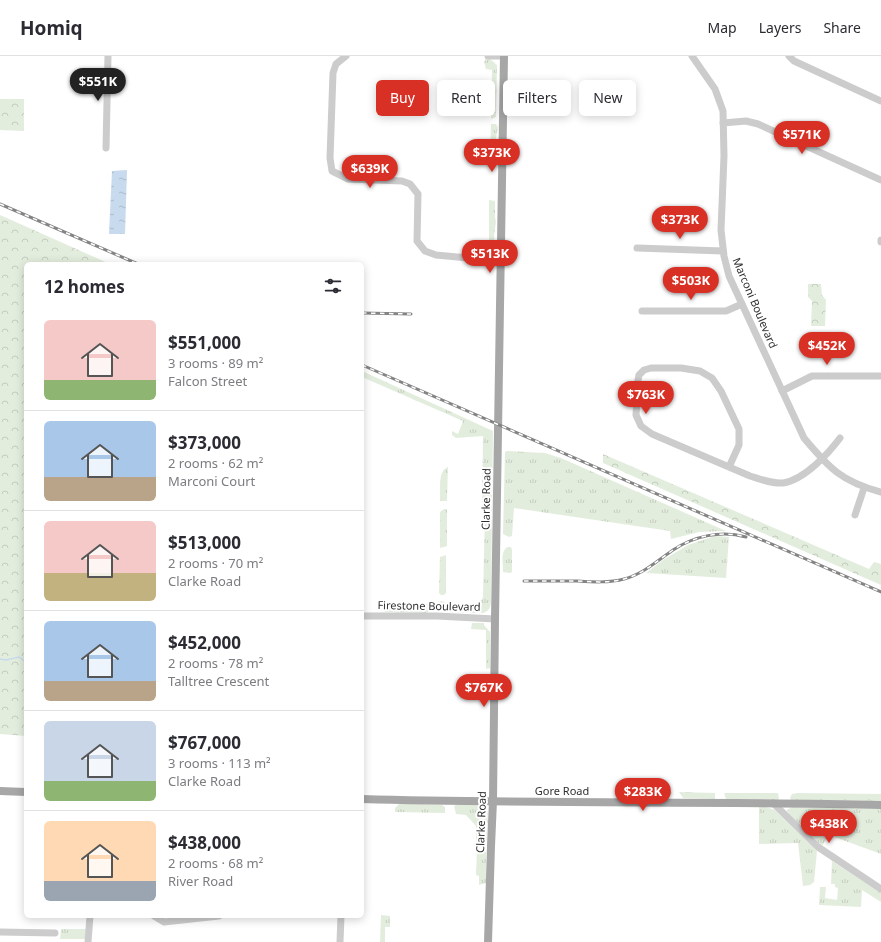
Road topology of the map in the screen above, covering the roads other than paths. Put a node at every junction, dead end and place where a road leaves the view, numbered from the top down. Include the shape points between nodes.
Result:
1 (108, 56) edge
2 (346, 56) edge
3 (488, 56) edge
4 (504, 56) edge
5 (692, 56) edge
6 (789, 56) edge
7 (881, 101) edge
8 (723, 122) junction
9 (106, 148) dead end
10 (881, 180) edge
11 (637, 248) dead end
12 (723, 251) junction
13 (500, 261) junction
14 (742, 304) junction
15 (642, 311) dead end
16 (881, 376) edge
17 (782, 391) junction
18 (840, 438) dead end
19 (822, 459) junction
20 (729, 466) junction
21 (864, 488) junction
22 (881, 492) edge
23 (855, 514) dead end
24 (364, 616) edge
25 (494, 619) junction
26 (0, 791) edge
27 (24, 792) edge
28 (364, 799) edge
29 (494, 801) junction
30 (773, 803) junction
31 (881, 805) edge
32 (881, 889) edge
33 (90, 918) edge
34 (155, 918) edge
35 (201, 918) edge
36 (341, 918) edge
37 (0, 932) edge
38 (55, 933) dead end
39 (88, 942) edge
40 (340, 942) edge
41 (488, 942) edge

1 - 9 street
2 - 13 street via 336,64 333,73 330,158 332,171 348,179 402,181 410,184 418,194 417,240 425,250 436,255
3 - 4 street
4 - 13 main road, Clarke Road
5 - 8 street, Marconi Boulevard via 715,89 723,111
6 - 7 street via 794,61
8 - 10 street via 746,120 758,124
8 - 12 street, Marconi Boulevard
11 - 12 street
12 - 14 street, Marconi Boulevard
13 - 25 main road, Clarke Road
14 - 15 street via 726,311
14 - 17 street, Marconi Boulevard
16 - 17 street via 812,376
17 - 19 street, Marconi Boulevard via 804,438
18 - 19 street
19 - 20 street via 801,475 784,483 750,476
19 - 21 street, Marconi Boulevard via 838,474
20 - 20 street via 652,434 641,426 636,415 638,380 644,370 681,368 700,371 712,378 739,429 739,445
21 - 22 street, Marconi Boulevard
21 - 23 street
24 - 25 street, Firestone Boulevard
25 - 29 main road, Clarke Road
26 - 27 main road
28 - 29 main road, Gore Road
29 - 30 main road, Gore Road
29 - 41 main road, Clarke Road
30 - 31 main road, Gore Road
30 - 32 street via 818,847
33 - 39 street
34 - 35 street via 164,922
36 - 40 street
37 - 38 street

